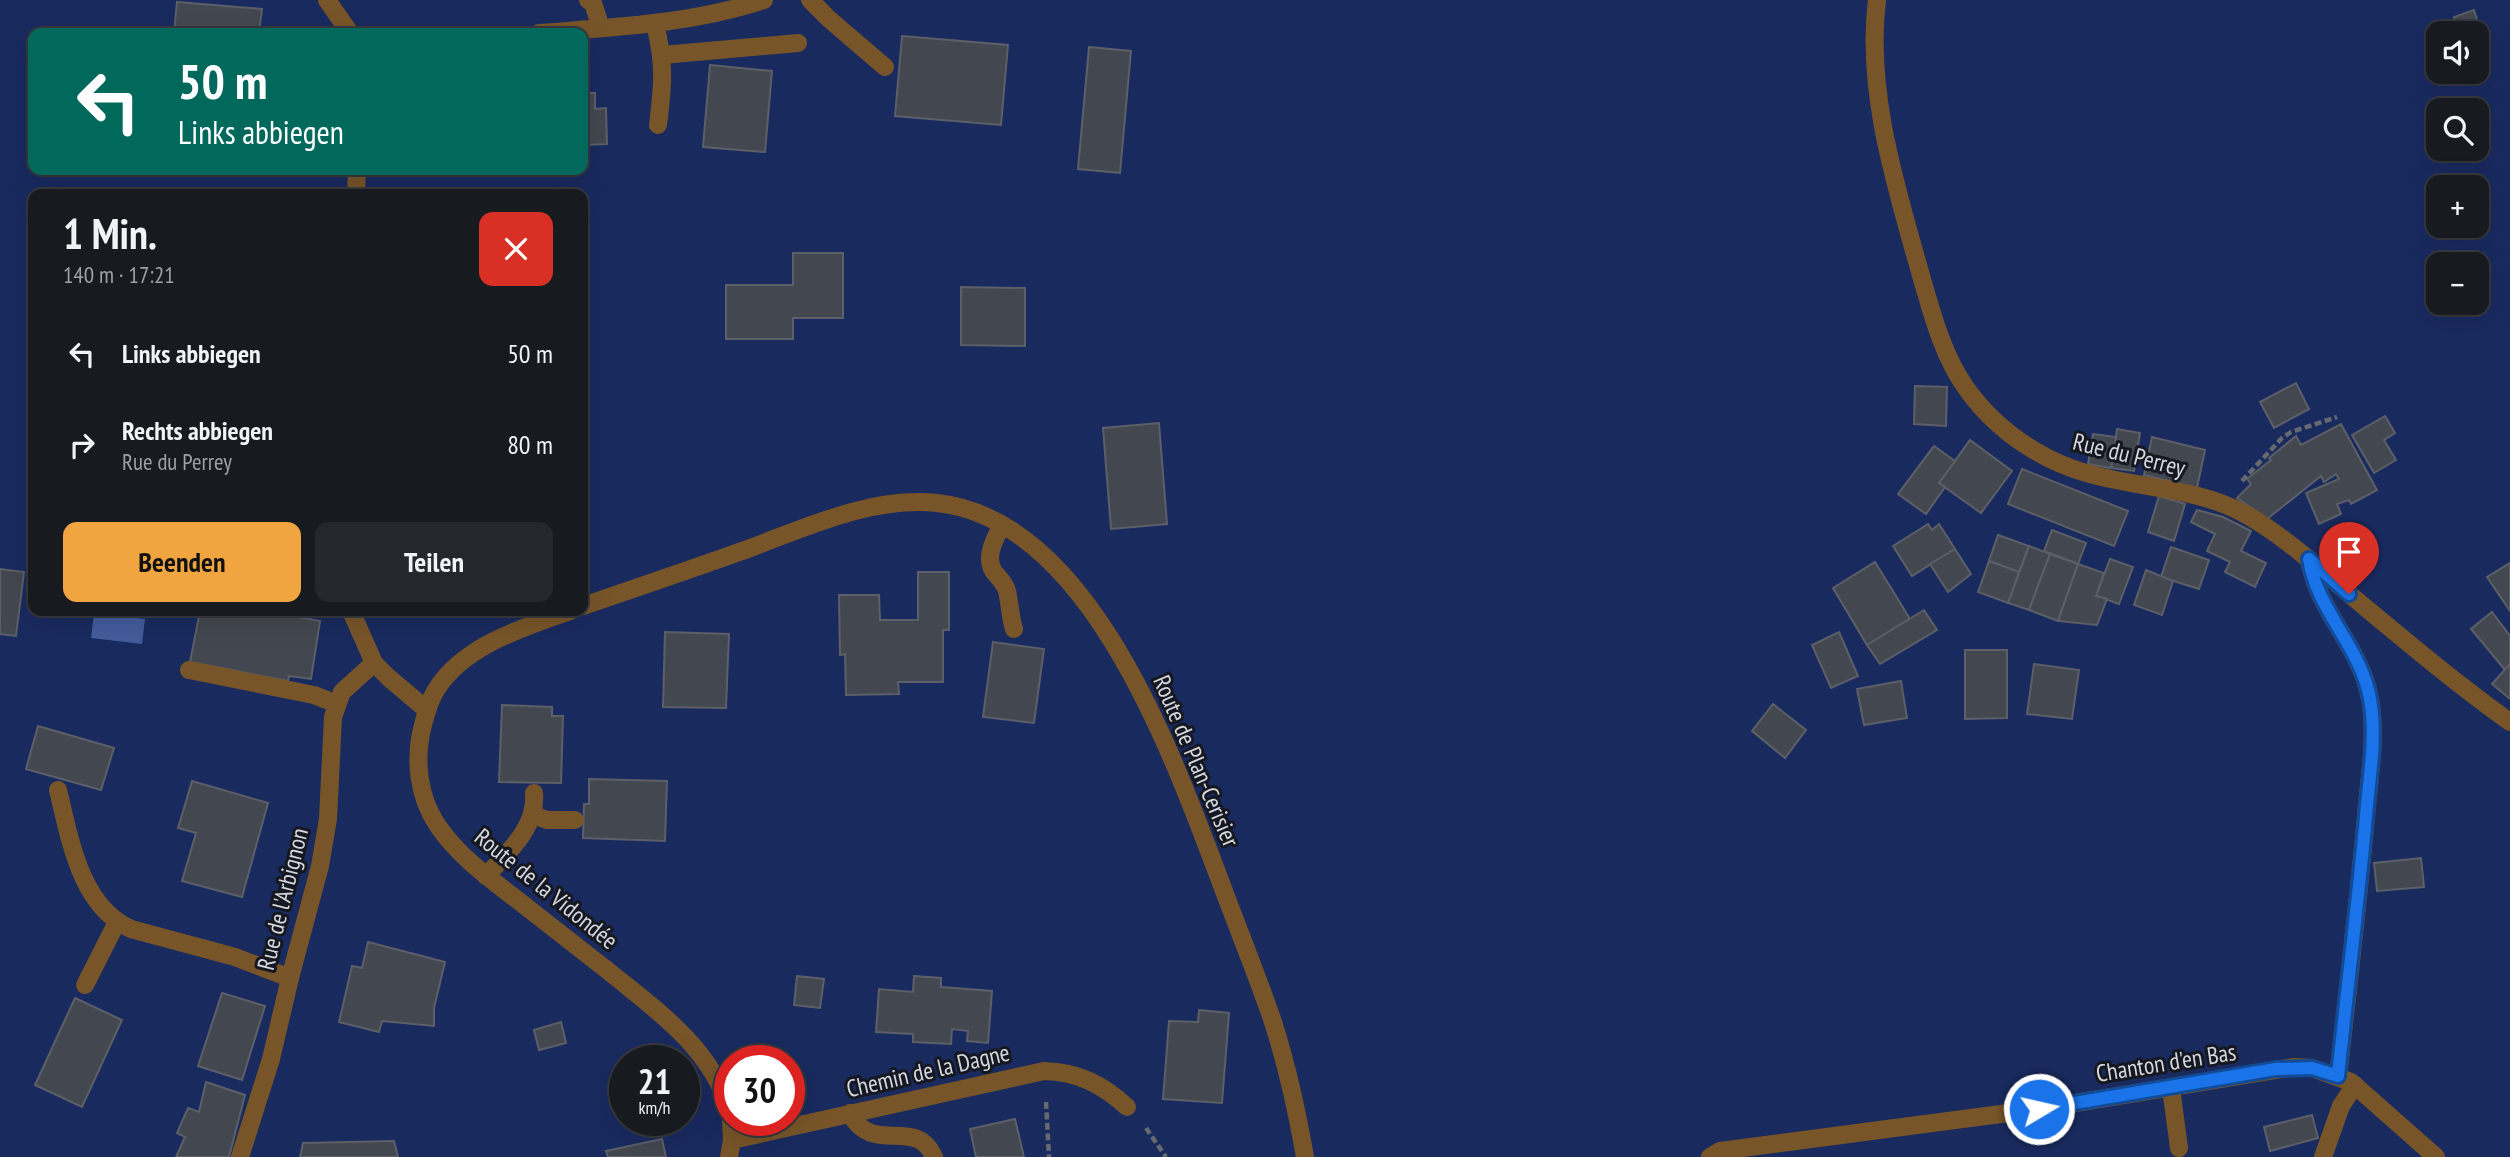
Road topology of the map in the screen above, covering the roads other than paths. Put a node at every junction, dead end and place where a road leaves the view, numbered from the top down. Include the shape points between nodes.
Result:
1 (327, 0) edge
2 (588, 0) edge
3 (764, 0) edge
4 (810, 0) edge
5 (1877, 0) edge
6 (655, 24) junction
7 (347, 28) edge
8 (601, 28) junction
9 (588, 29) edge
10 (798, 43) dead end
11 (662, 55) junction
12 (885, 67) dead end
13 (658, 125) dead end
14 (1002, 525) junction
15 (2309, 559) junction
16 (588, 604) edge
17 (353, 616) edge
18 (557, 616) edge
19 (1014, 629) dead end
20 (374, 663) junction
21 (189, 670) dead end
22 (337, 704) junction
23 (427, 710) junction
24 (2510, 722) edge
25 (58, 790) dead end
26 (534, 793) dead end
27 (533, 815) junction
28 (575, 820) dead end
29 (486, 876) junction
30 (117, 922) junction
31 (289, 978) junction
32 (85, 985) dead end
33 (714, 1074) edge
34 (2338, 1076) junction
35 (2355, 1085) junction
36 (2171, 1088) junction
37 (1126, 1107) dead end
38 (850, 1113) junction
39 (730, 1148) edge
40 (2179, 1148) dead end
41 (240, 1157) edge
42 (934, 1157) edge
43 (1306, 1157) edge
44 (1710, 1157) edge
45 (2323, 1157) edge
46 (2436, 1157) edge

1 - 7 street
2 - 8 street
3 - 6 street
4 - 12 street
5 - 15 street, Rue du Perrey via 1874,45 1889,156 1938,331 1965,387 2017,441 2052,460 2100,478 2227,505
6 - 8 street
6 - 11 street
8 - 9 street
10 - 11 street
11 - 13 street
14 - 16 street, Route de Plan-Cerisier via 939,503 888,505 809,526
14 - 19 street via 989,561 1006,587
14 - 43 street, Route de Plan-Cerisier via 1039,551 1070,585 1101,624 1143,694 1179,774 1273,1022
15 - 24 street, Rue du Perrey
15 - 34 street via 2324,605 2356,659 2371,702 2370,771
17 - 20 street
18 - 23 street via 476,652 436,690
20 - 22 street, Rue de l'Arbignon via 342,692
20 - 23 street
21 - 22 street via 314,695
22 - 31 street, Rue de l'Arbignon via 320,866
23 - 29 street, Route de la Vidondée via 419,762 427,805 452,844
25 - 30 street via 75,860 87,884
26 - 27 street
27 - 28 street
27 - 29 street via 517,842
29 - 33 street, Route de la Vidondée via 651,1006 682,1034
30 - 31 street
30 - 32 street
31 - 41 street, Rue de l'Arbignon via 271,1059
34 - 35 street, Chanton d'en Bas
34 - 36 street, Chanton d'en Bas via 2294,1068
35 - 45 street via 2341,1106
35 - 46 street, Chanton d'en Bas
36 - 40 street
36 - 44 street, Chanton d'en Bas via 1720,1151
37 - 38 street, Chemin de la Dagne via 1089,1079 1044,1071
38 - 39 street, Chemin de la Dagne
38 - 42 street via 867,1135 918,1139

